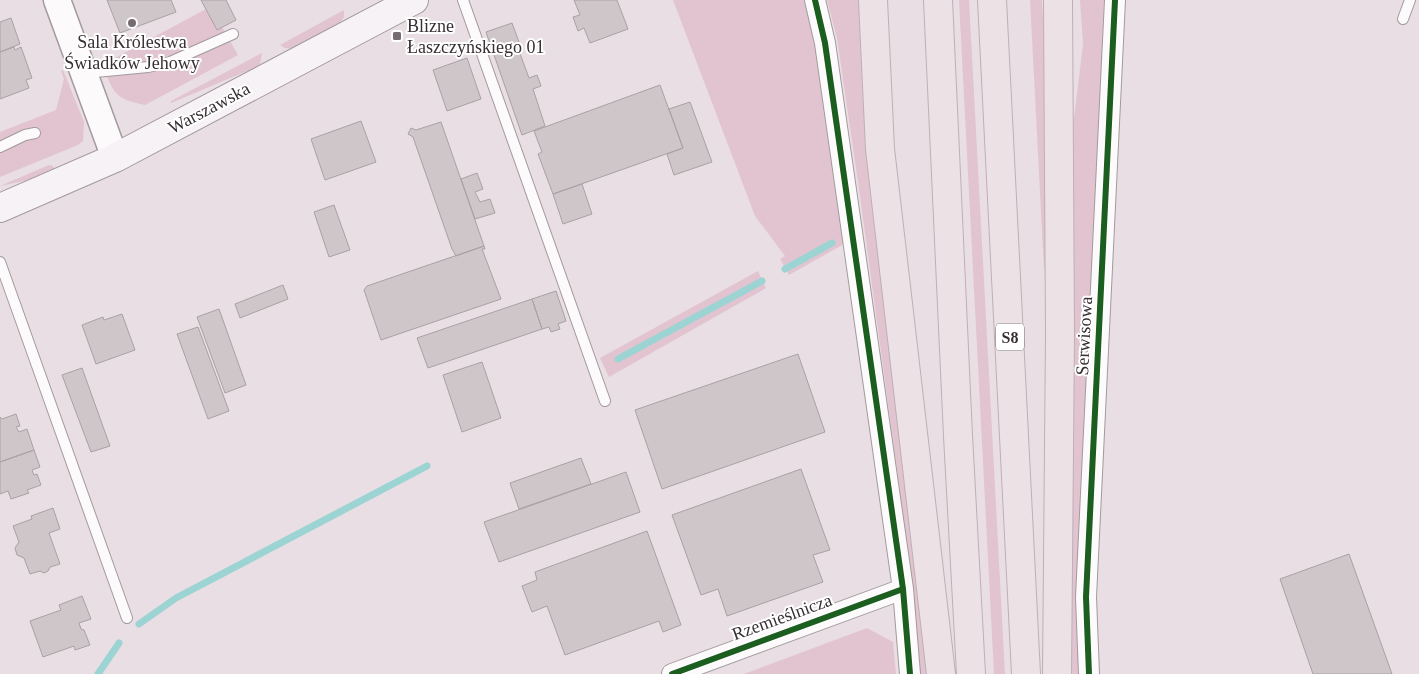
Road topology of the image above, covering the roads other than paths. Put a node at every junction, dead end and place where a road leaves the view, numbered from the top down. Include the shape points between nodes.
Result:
1 (57, 0) edge
2 (414, 0) edge
3 (463, 0) edge
4 (815, 0) edge
5 (873, 0) edge
6 (938, 0) edge
7 (992, 0) edge
8 (1058, 0) edge
9 (1115, 0) edge
10 (1410, 0) edge
11 (1403, 19) dead end
12 (233, 34) dead end
13 (84, 73) junction
14 (35, 133) dead end
15 (0, 148) edge
16 (115, 158) junction
17 (0, 208) edge
18 (0, 262) edge
19 (605, 401) dead end
20 (903, 589) junction
21 (127, 618) dead end
22 (672, 674) edge
23 (910, 674) edge
24 (941, 674) edge
25 (971, 674) edge
26 (1026, 674) edge
27 (1058, 674) edge
28 (1088, 674) edge

1 - 13 street
2 - 16 main road, Warszawska
3 - 19 lane
4 - 20 street via 825,43
5 - 24 highway via 880,149
6 - 25 highway
7 - 26 highway, S8
8 - 27 highway
9 - 28 street, Serwisowa via 1086,597
10 - 11 lane
12 - 13 lane via 170,62
13 - 16 street
14 - 15 lane
16 - 17 main road, Warszawska
18 - 21 lane
20 - 22 street, Rzemieślnicza
20 - 23 street

